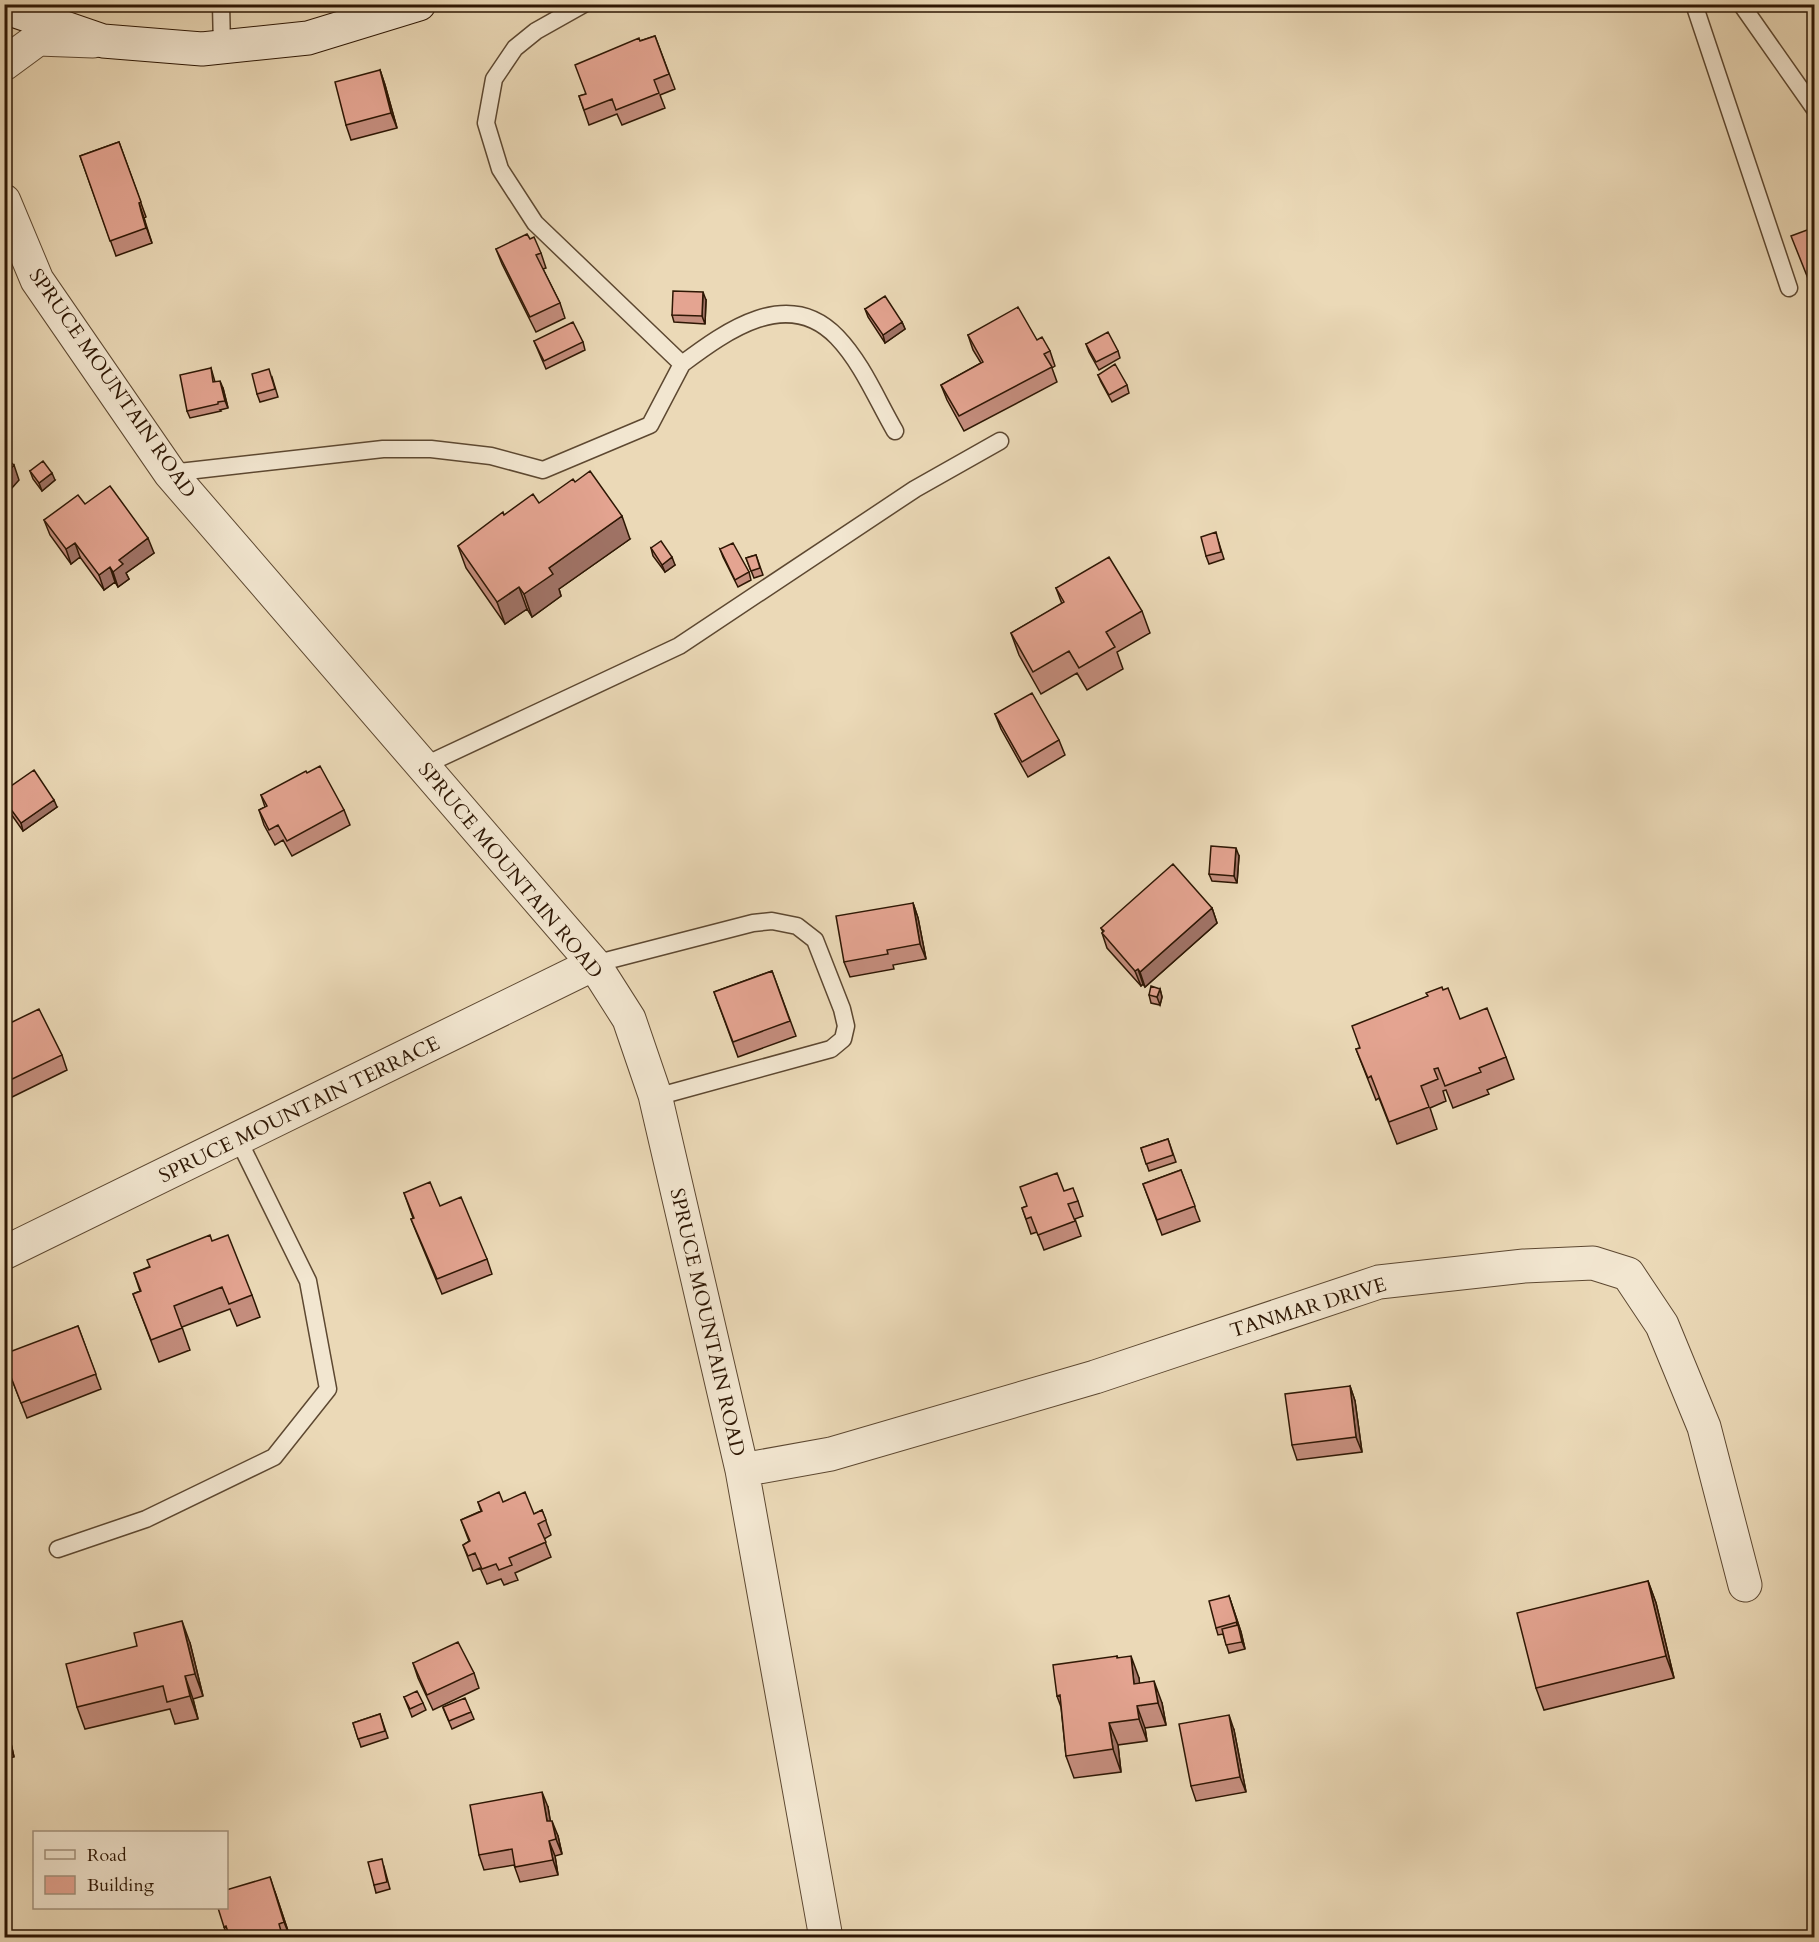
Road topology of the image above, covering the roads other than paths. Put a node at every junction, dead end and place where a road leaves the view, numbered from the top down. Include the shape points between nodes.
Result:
1 (221, 4) edge
2 (419, 4) edge
3 (584, 4) edge
4 (1694, 4) edge
5 (1742, 4) edge
6 (4, 7) edge
7 (103, 41) junction
8 (222, 47) junction
9 (4, 64) edge
10 (1815, 108) edge
11 (4, 201) edge
12 (1789, 288) dead end
13 (682, 364) junction
14 (895, 431) dead end
15 (1000, 441) dead end
16 (170, 473) junction
17 (423, 766) junction
18 (594, 964) junction
19 (656, 1097) junction
20 (238, 1139) junction
21 (4, 1253) edge
22 (742, 1470) junction
23 (58, 1549) dead end
24 (1745, 1585) dead end
25 (826, 1938) edge

1 - 8 lane
2 - 8 street via 308,38
3 - 13 lane via 515,48 494,79 486,123 500,169 535,223
4 - 12 lane
5 - 10 lane
6 - 7 street
7 - 8 street via 202,49
7 - 9 street via 38,39
11 - 16 street, SPRUCE MOUNTAIN ROAD via 37,280
13 - 14 lane via 727,332 754,320 777,314 799,316 821,323 838,338 861,369
13 - 16 lane via 650,425 543,470 491,456 383,448
15 - 17 lane via 915,489 678,646
16 - 17 street, SPRUCE MOUNTAIN ROAD
17 - 18 street, SPRUCE MOUNTAIN ROAD
18 - 19 street, SPRUCE MOUNTAIN ROAD via 629,1019
18 - 19 lane via 753,923 772,921 797,927 815,940 842,1009 846,1026 843,1039 831,1049
18 - 20 street, SPRUCE MOUNTAIN TERRACE
19 - 22 street, SPRUCE MOUNTAIN ROAD
20 - 21 street, SPRUCE MOUNTAIN TERRACE
20 - 23 lane via 308,1281 328,1389 274,1457 146,1519
22 - 24 street, TANMAR DRIVE via 831,1454 1084,1380 1379,1282 1524,1266 1593,1263 1628,1274 1662,1325 1704,1427
22 - 25 street, SPRUCE MOUNTAIN ROAD

